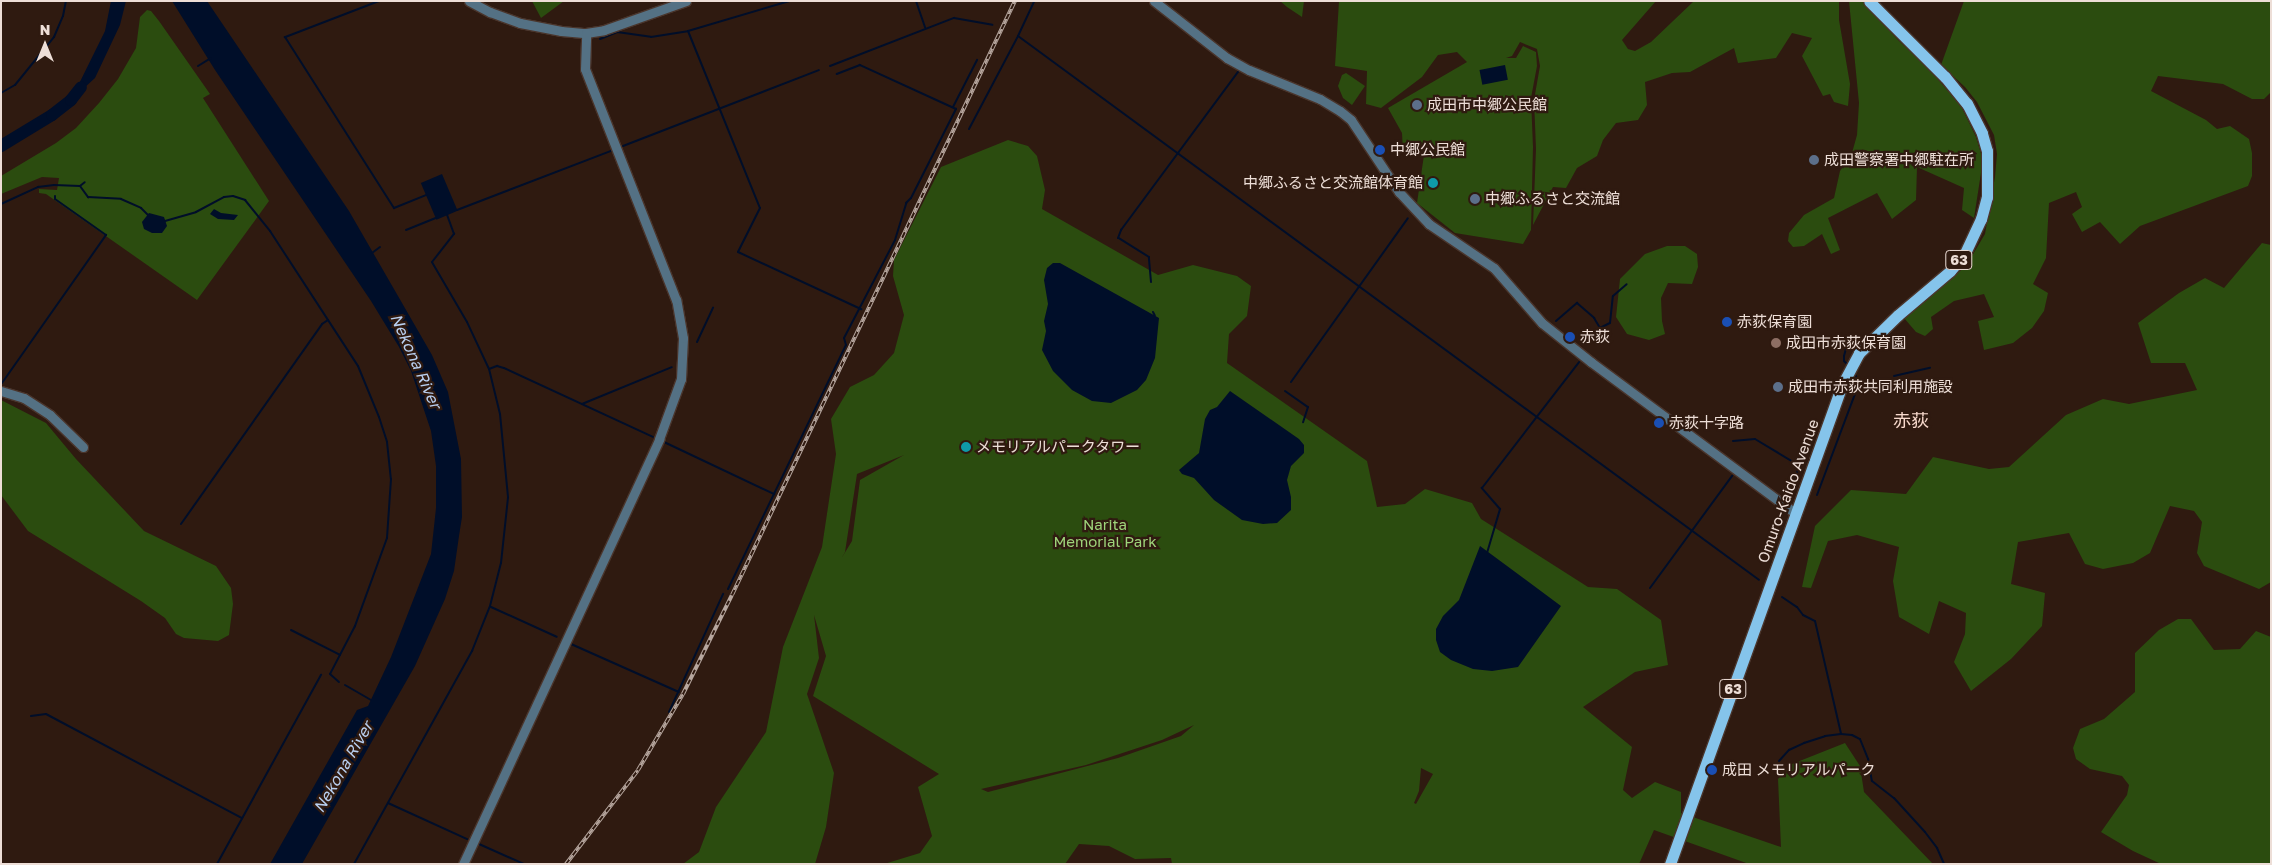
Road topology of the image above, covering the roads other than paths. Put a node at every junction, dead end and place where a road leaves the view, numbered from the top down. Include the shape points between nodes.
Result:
1 (469, 1) edge
2 (686, 1) edge
3 (1154, 1) edge
4 (1869, 1) edge
5 (586, 33) junction
6 (1, 390) edge
7 (83, 448) dead end
8 (1795, 513) junction
9 (463, 864) edge
10 (1670, 864) edge

1 - 5 street via 520,23
2 - 5 street via 604,30
3 - 8 street via 1227,58 1340,111 1351,120 1399,192 1429,224 1494,268 1542,323 1591,362
4 - 8 main road, Omuro-Kaido Avenue / 63 via 1946,77 1967,104 1987,151 1988,197 1965,253 1939,281 1859,353 1840,390
5 - 9 street via 585,69 676,300 683,338 681,379 659,439
6 - 7 street via 14,393 43,411
8 - 10 main road, Omuro-Kaido Avenue / 63

